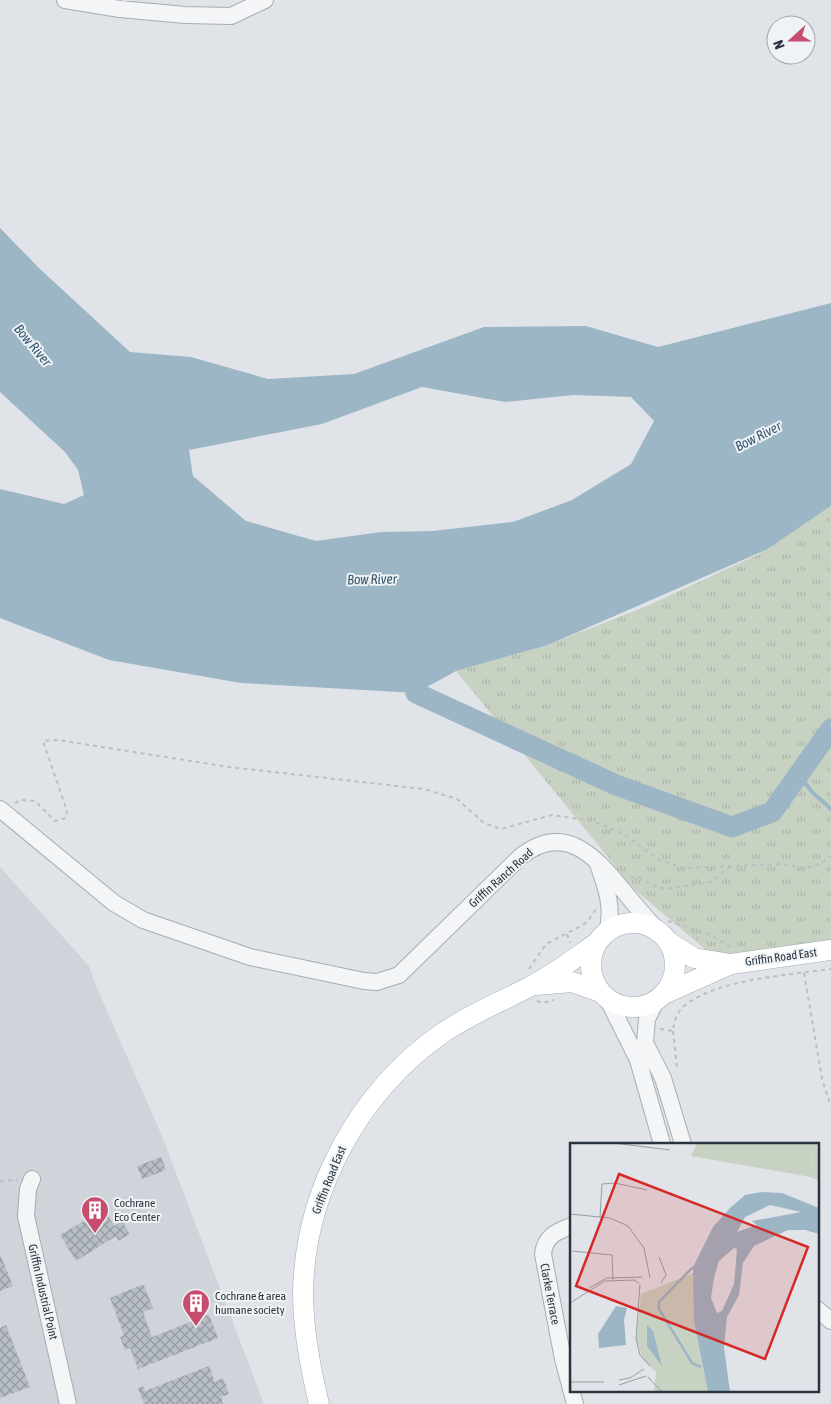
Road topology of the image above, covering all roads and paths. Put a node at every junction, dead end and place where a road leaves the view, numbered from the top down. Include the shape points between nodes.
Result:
1 (64, 0) edge
2 (265, 0) edge
3 (3, 811) edge
4 (831, 856) edge
5 (597, 860) junction
6 (730, 867) junction
7 (627, 881) dead end
8 (601, 907) dead end
9 (662, 930) junction
10 (602, 937) junction
11 (831, 950) edge
12 (754, 961) junction
13 (731, 964) junction
14 (831, 969) edge
15 (804, 973) junction
16 (523, 989) junction
17 (604, 994) junction
18 (659, 997) junction
19 (556, 1000) dead end
20 (543, 1003) dead end
21 (658, 1028) dead end
22 (672, 1032) junction
23 (677, 1066) dead end
24 (831, 1107) edge
25 (662, 1143) edge
26 (684, 1143) edge
27 (32, 1179) dead end
28 (570, 1226) edge
29 (570, 1385) edge
30 (68, 1404) edge
31 (319, 1404) edge

1 - 2 street via 175,14 231,16
3 - 5 street, Griffin Ranch Road via 114,903 143,920 250,957 378,982 398,975 520,857 534,848 565,842 587,851
3 - 6 path via 28,799 40,804 55,821 66,818 67,811 43,742 58,740 229,767 424,789 457,799 484,823 501,829 552,815 592,821 622,833 646,852 684,868
4 - 6 path via 806,868 781,864
5 - 9 street, Griffin Ranch Road
5 - 10 street via 611,918
6 - 7 path via 710,882 665,889 638,877
8 - 16 path via 587,922 543,947
9 - 10 main road via 631,923 618,926
9 - 12 path via 699,930
9 - 13 main road, Griffin Road East via 694,958
9 - 18 main road via 674,956 675,970 671,984
10 - 16 main road, Griffin Road East
10 - 17 main road via 592,954 592,968 594,980
11 - 12 main road, Griffin Road East
12 - 13 main road, Griffin Road East
13 - 18 main road, Griffin Road East
14 - 15 path
15 - 22 path via 740,983 704,995 679,1012
15 - 24 path via 822,1079
16 - 17 main road, Griffin Road East via 572,982
16 - 31 main road, Griffin Road East via 466,1018 414,1056 366,1109 345,1140 314,1215 307,1255 304,1291 308,1352
17 - 18 main road via 618,1004 631,1007 645,1005
17 - 25 street via 638,1060
18 - 26 street via 647,1019 645,1044 660,1070
19 - 20 path
21 - 22 path
22 - 23 path
27 - 30 street, Griffin Industrial Point via 26,1216
28 - 29 street, Clarke Terrace via 547,1240 543,1254

